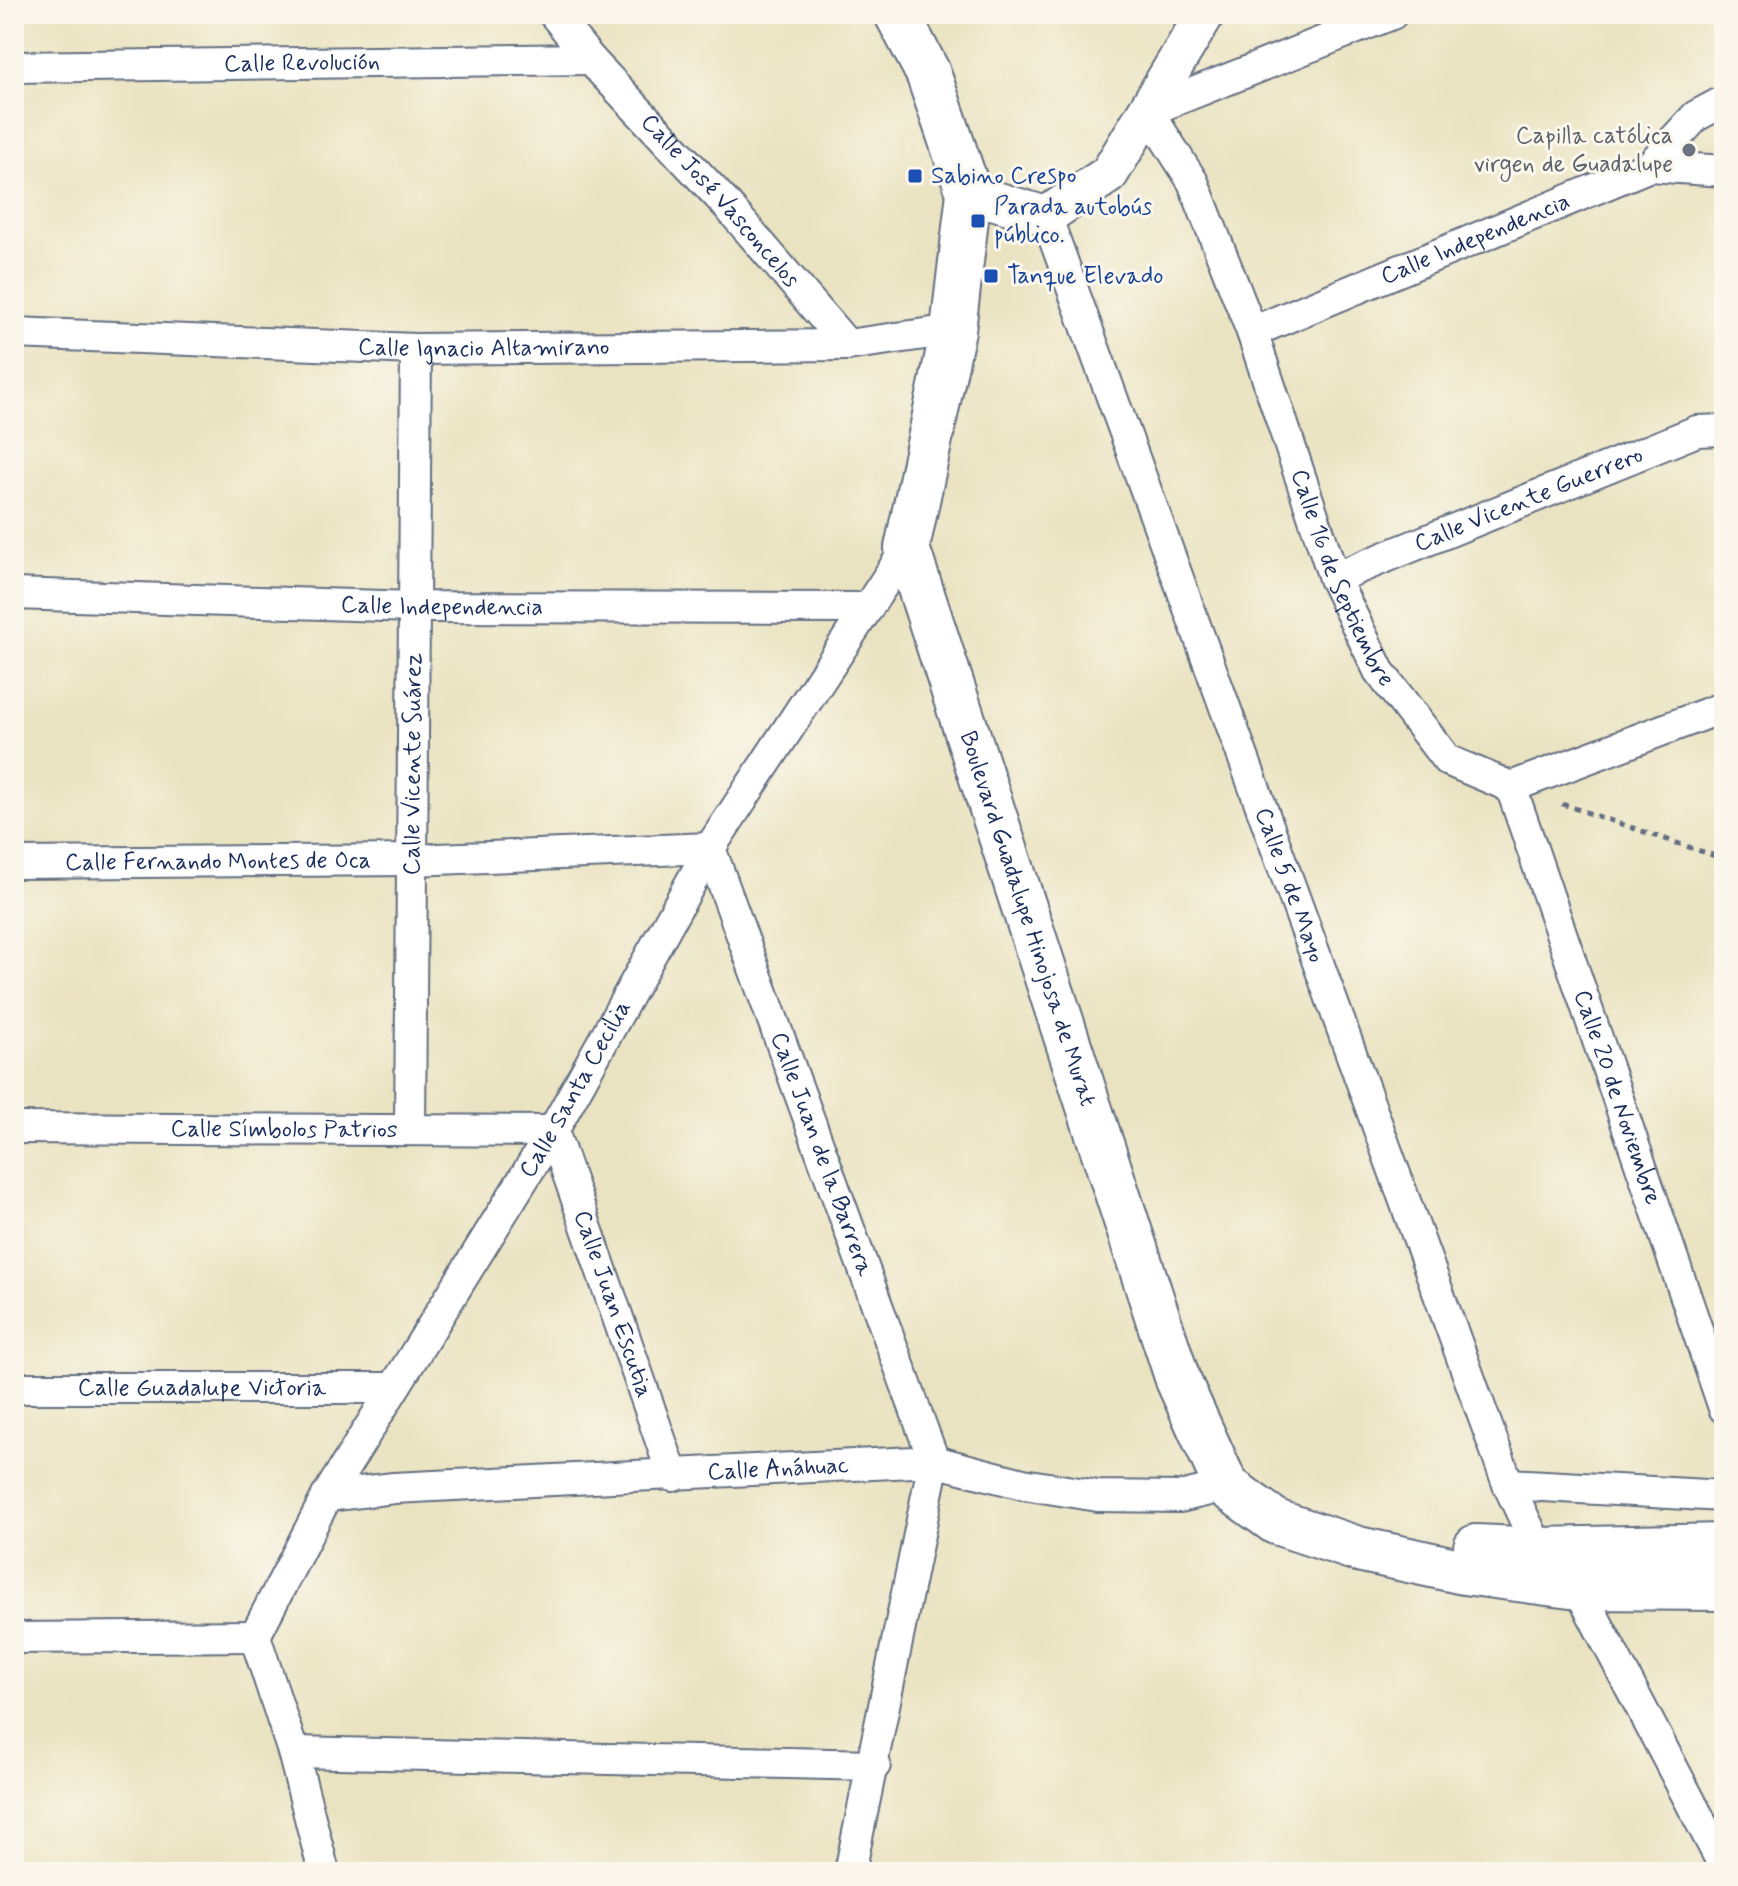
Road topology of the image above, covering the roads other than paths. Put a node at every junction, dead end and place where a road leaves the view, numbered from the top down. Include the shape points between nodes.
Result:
1 (554, 14) edge
2 (875, 14) edge
3 (897, 14) edge
4 (1205, 14) edge
5 (1392, 14) edge
6 (590, 59) junction
7 (14, 67) edge
8 (928, 73) junction
9 (1724, 101) edge
10 (1148, 111) junction
11 (1650, 166) junction
12 (1724, 171) edge
13 (969, 193) junction
14 (1046, 216) junction
15 (953, 330) junction
16 (1252, 332) junction
17 (14, 333) edge
18 (847, 345) junction
19 (416, 349) junction
20 (1724, 430) edge
21 (907, 548) junction
22 (1334, 578) junction
23 (14, 594) edge
24 (414, 607) junction
25 (868, 608) junction
26 (1724, 707) edge
27 (1511, 787) junction
28 (710, 848) junction
29 (412, 860) junction
30 (14, 863) edge
31 (14, 1128) edge
32 (410, 1130) junction
33 (553, 1131) junction
34 (14, 1388) edge
35 (392, 1388) junction
36 (1724, 1408) edge
37 (934, 1461) junction
38 (673, 1476) junction
39 (1508, 1484) junction
40 (1226, 1486) junction
41 (327, 1496) junction
42 (1724, 1496) edge
43 (1724, 1546) edge
44 (1358, 1549) junction
45 (1539, 1550) junction
46 (1578, 1587) junction
47 (1724, 1588) edge
48 (255, 1636) junction
49 (14, 1638) edge
50 (293, 1752) junction
51 (875, 1765) junction
52 (1724, 1866) edge
53 (324, 1872) edge
54 (850, 1872) edge

1 - 6 street, Calle José Vasconcelos
2 - 8 street
3 - 8 main road
4 - 10 street
5 - 10 street
6 - 7 street, Calle Revolución
6 - 18 street, Calle José Vasconcelos via 727,205
8 - 13 main road
9 - 11 street, Calle Independencia via 1696,116
10 - 14 street via 1109,174
10 - 16 street, Calle 16 de Septiembre via 1193,182
11 - 12 street
11 - 16 street, Calle Independencia
13 - 14 street
13 - 15 main road, Boulevard Guadalupe Hinojosa de Murat
14 - 39 street, Calle 5 de Mayo
15 - 18 street, Calle Ignacio Altamirano
15 - 21 main road, Boulevard Guadalupe Hinojosa de Murat
16 - 22 street, Calle 16 de Septiembre
17 - 19 street, Calle Ignacio Altamirano
18 - 19 street, Calle Ignacio Altamirano
19 - 24 street, Calle Vicente Suárez
20 - 22 street, Calle Vicente Guerrero via 1697,431
21 - 25 street, Calle Santa Cecilia
21 - 40 main road, Boulevard Guadalupe Hinojosa de Murat via 1178,1380
22 - 27 street, Calle 16 de Septiembre via 1379,671 1447,760
23 - 24 street, Calle Independencia
24 - 25 street, Calle Independencia
24 - 29 street, Calle Vicente Suárez
25 - 28 street, Calle Santa Cecilia
26 - 27 street
27 - 36 street, Calle 20 de Noviembre
28 - 29 street, Calle Fernando Montes de Oca
28 - 33 street, Calle Santa Cecilia
28 - 37 street, Calle Juan de la Barrera
29 - 30 street, Calle Fernando Montes de Oca
29 - 32 street, Calle Vicente Suárez
31 - 32 street, Calle Símbolos Patrios
32 - 33 street, Calle Símbolos Patrios
33 - 35 street, Calle Santa Cecilia
33 - 38 street, Calle Juan Escutia
34 - 35 street, Calle Guadalupe Victoria
35 - 41 street, Calle Santa Cecilia
37 - 38 street, Calle Anáhuac
37 - 40 street, Calle Anáhuac via 1098,1496 1180,1497
37 - 51 street
38 - 41 street, Calle Anáhuac via 394,1488
39 - 42 street
39 - 45 street, Calle 5 de Mayo
40 - 44 main road, Boulevard Guadalupe Hinojosa de Murat via 1276,1522
41 - 48 street, Calle Santa Cecilia
43 - 45 main road, Boulevard Guadalupe Hinojosa de Murat
44 - 45 main road, Boulevard Guadalupe Hinojosa de Murat
44 - 46 main road, Boulevard Guadalupe Hinojosa de Murat via 1412,1563
45 - 46 street
46 - 47 main road, Boulevard Guadalupe Hinojosa de Murat
46 - 52 street
48 - 49 street
48 - 50 street
50 - 51 street
50 - 53 street
51 - 54 street

